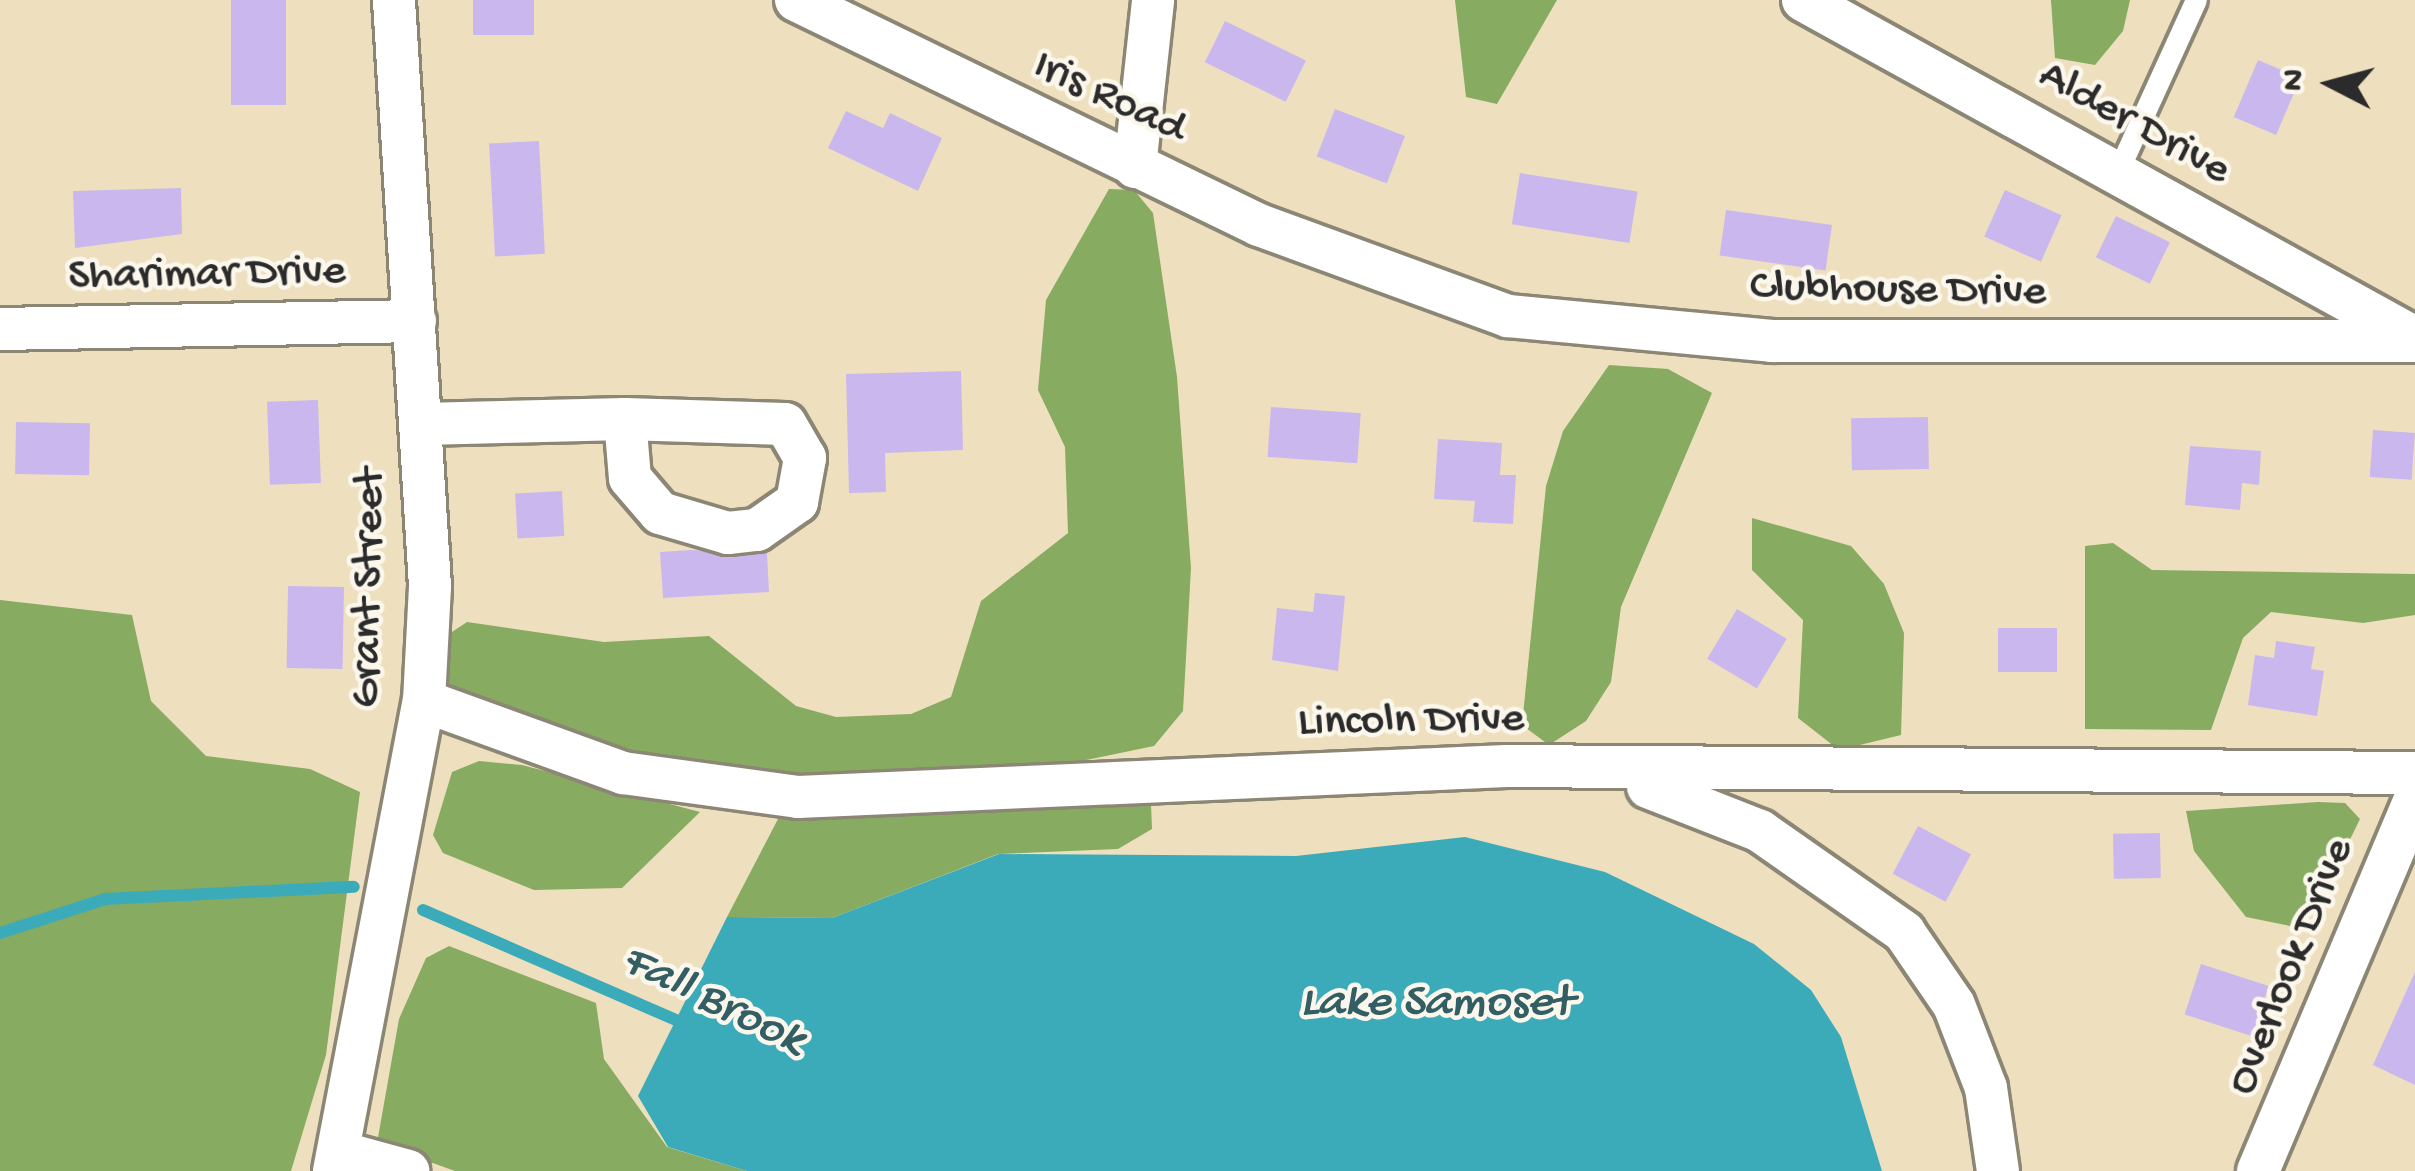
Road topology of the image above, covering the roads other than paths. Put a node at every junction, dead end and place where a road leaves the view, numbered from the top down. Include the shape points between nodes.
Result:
1 (394, 0) edge
2 (796, 0) edge
3 (1153, 0) edge
4 (1803, 0) edge
5 (2196, 0) edge
6 (1135, 167) junction
7 (2117, 173) junction
8 (1387, 272) joint
9 (416, 321) junction
10 (0, 329) edge
11 (2415, 339) edge
12 (625, 419) dead end
13 (422, 424) junction
14 (424, 701) junction
15 (2415, 773) edge
16 (1594, 775) junction
17 (2415, 800) edge
18 (337, 1161) edge
19 (408, 1171) edge
20 (1998, 1171) edge
21 (2258, 1171) edge

1 - 9 street, Grant Street
2 - 6 street, Iris Road
3 - 6 street
4 - 7 street, Alder Drive
5 - 7 lane
6 - 8 street, Iris Road
7 - 11 street, Alder Drive
8 - 11 street, Clubhouse Drive via 1508,316 1750,340
9 - 10 street, Sharimar Drive
9 - 13 street, Grant Street
12 - 13 street
13 - 14 street, Grant Street
14 - 16 street, Lincoln Drive via 623,772 798,797 1506,766
14 - 18 street, Grant Street
15 - 16 street, Lincoln Drive
16 - 20 street via 1680,794 1760,831 1904,932 1954,1005 1986,1088
17 - 21 street, Overlook Drive
18 - 19 street

